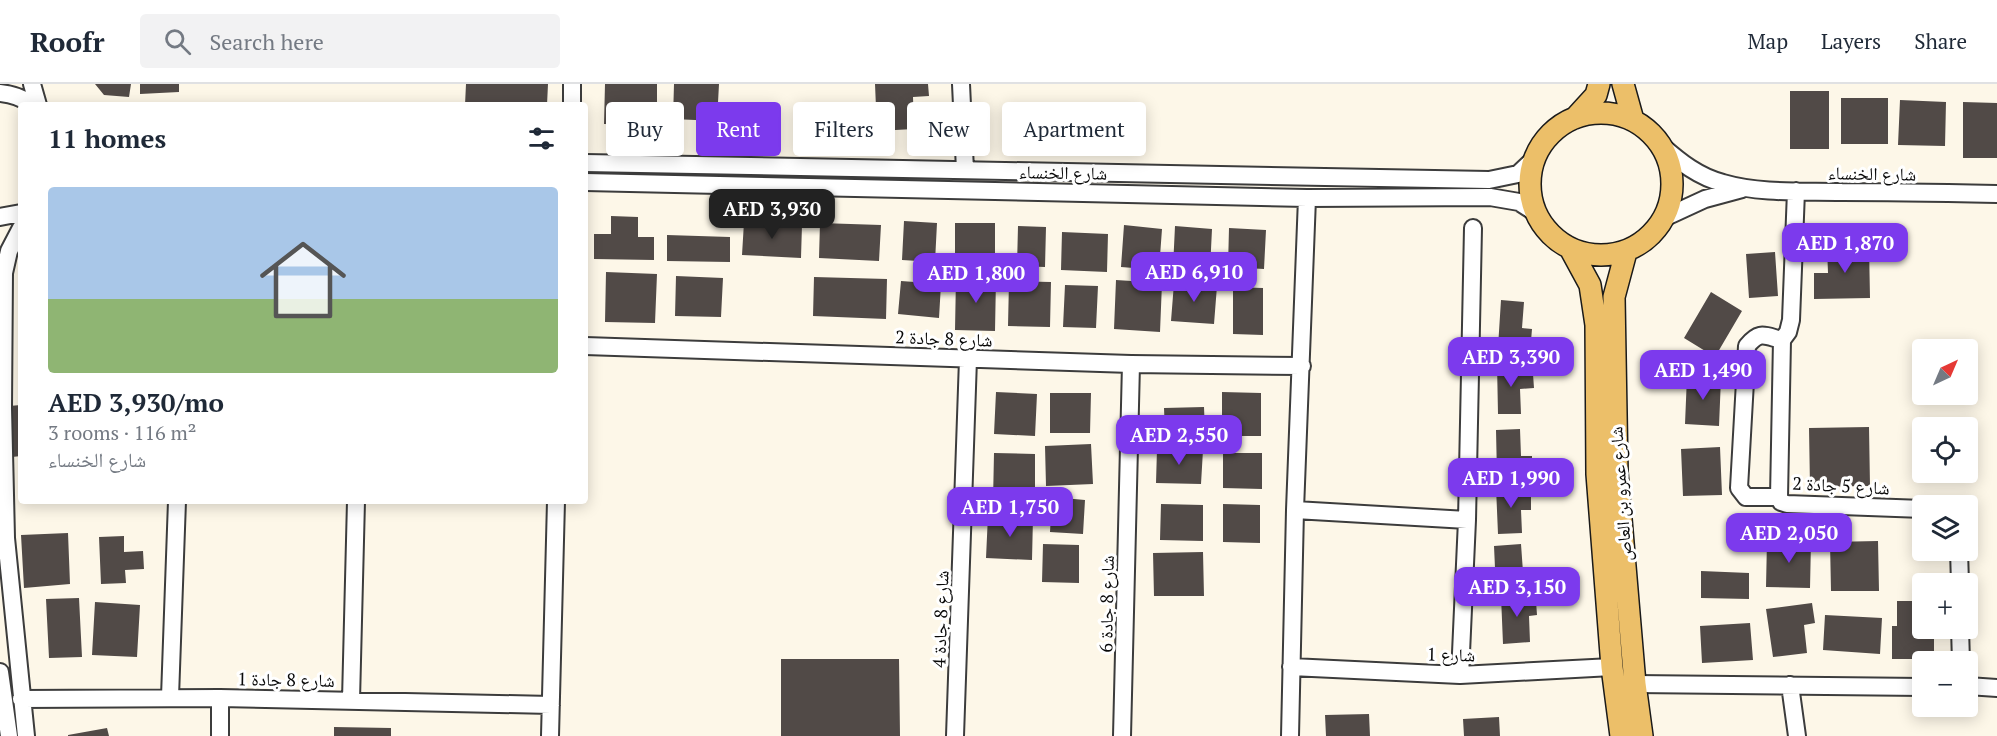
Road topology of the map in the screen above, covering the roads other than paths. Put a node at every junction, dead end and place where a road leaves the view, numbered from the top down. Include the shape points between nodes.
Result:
1 (32, 84) edge
2 (572, 84) edge
3 (962, 84) edge
4 (1599, 84) edge
5 (1623, 84) edge
6 (0, 93) edge
7 (29, 102) edge
8 (37, 102) edge
9 (572, 102) edge
10 (1575, 118) junction
11 (1633, 120) junction
12 (1662, 146) junction
13 (1533, 160) junction
14 (588, 163) edge
15 (965, 170) junction
16 (588, 182) edge
17 (1746, 188) junction
18 (1796, 191) junction
19 (1997, 195) edge
20 (1307, 198) junction
21 (1536, 213) junction
22 (18, 214) edge
23 (0, 217) edge
24 (1666, 217) junction
25 (1473, 228) dead end
26 (18, 234) edge
27 (1571, 250) junction
28 (1626, 252) junction
29 (1782, 340) junction
30 (588, 346) edge
31 (968, 359) junction
32 (1131, 364) junction
33 (1302, 366) junction
34 (1779, 497) junction
35 (177, 504) edge
36 (356, 504) edge
37 (556, 504) edge
38 (1912, 509) edge
39 (1295, 510) junction
40 (1467, 520) junction
41 (1291, 668) junction
42 (1612, 668) junction
43 (0, 672) edge
44 (1460, 675) junction
45 (1635, 684) junction
46 (1790, 686) junction
47 (1912, 687) edge
48 (1978, 687) edge
49 (1997, 688) edge
50 (170, 697) junction
51 (220, 698) junction
52 (21, 699) junction
53 (351, 700) junction
54 (551, 705) junction
55 (9, 736) edge
56 (26, 736) edge
57 (220, 736) edge
58 (550, 736) edge
59 (955, 736) edge
60 (1122, 736) edge
61 (1290, 736) edge
62 (1621, 736) edge
63 (1642, 736) edge
64 (1797, 736) edge

1 - 8 street
2 - 9 street
3 - 15 street
4 - 10 main road via 1596,95
5 - 11 main road
6 - 7 street
10 - 11 main road via 1604,113
10 - 13 main road via 1549,134
11 - 12 main road
12 - 17 street, شارع الخنساء via 1700,174
12 - 24 main road via 1671,168 1673,193
13 - 15 street, شارع الخنساء via 1518,174 1489,180
13 - 21 main road via 1530,196
14 - 15 street, شارع الخنساء
16 - 20 street, شارع الخنساء
17 - 18 street, شارع الخنساء
17 - 24 street, شارع الخنساء via 1705,199
18 - 19 street, شارع الخنساء
18 - 29 street, شارع 5 جادة 2 via 1791,320
20 - 21 street, شارع الخنساء via 1490,197 1519,202
20 - 33 street
21 - 27 main road via 1550,235
22 - 23 street
24 - 28 main road via 1649,238
25 - 40 street
26 - 52 street via 4,273 3,408 6,538
27 - 28 main road via 1608,256
27 - 42 main road, شارع عمرو بن العاص via 1590,285 1596,325 1597,474
28 - 45 main road, شارع عمرو بن العاص via 1614,297 1615,404
29 - 34 street, شارع 5 جادة 2
29 - 34 street via 1762,335 1754,337 1747,346 1739,488 1746,497
30 - 31 street, شارع 8 جادة 2
31 - 32 street, شارع 8 جادة 2
31 - 59 street, شارع 8 جادة 4
32 - 33 street, شارع 8 جادة 2
32 - 60 street, شارع 8 جادة 6
33 - 39 street
34 - 38 street, شارع 5 جادة 2 via 1787,504
35 - 50 street
36 - 53 street
37 - 54 street
39 - 40 street
39 - 41 street
40 - 44 street
41 - 44 street, شارع 1
41 - 61 street
42 - 44 street, شارع 1
42 - 62 main road, شارع عمرو بن العاص
43 - 55 street
45 - 46 street
45 - 63 main road, شارع عمرو بن العاص
46 - 47 street
46 - 64 street
48 - 49 street
50 - 51 street, شارع 8 جادة 1
50 - 52 street, شارع 8 جادة 1
51 - 53 street, شارع 8 جادة 1
51 - 57 street
52 - 56 street
53 - 54 street, شارع 8 جادة 1
54 - 58 street

